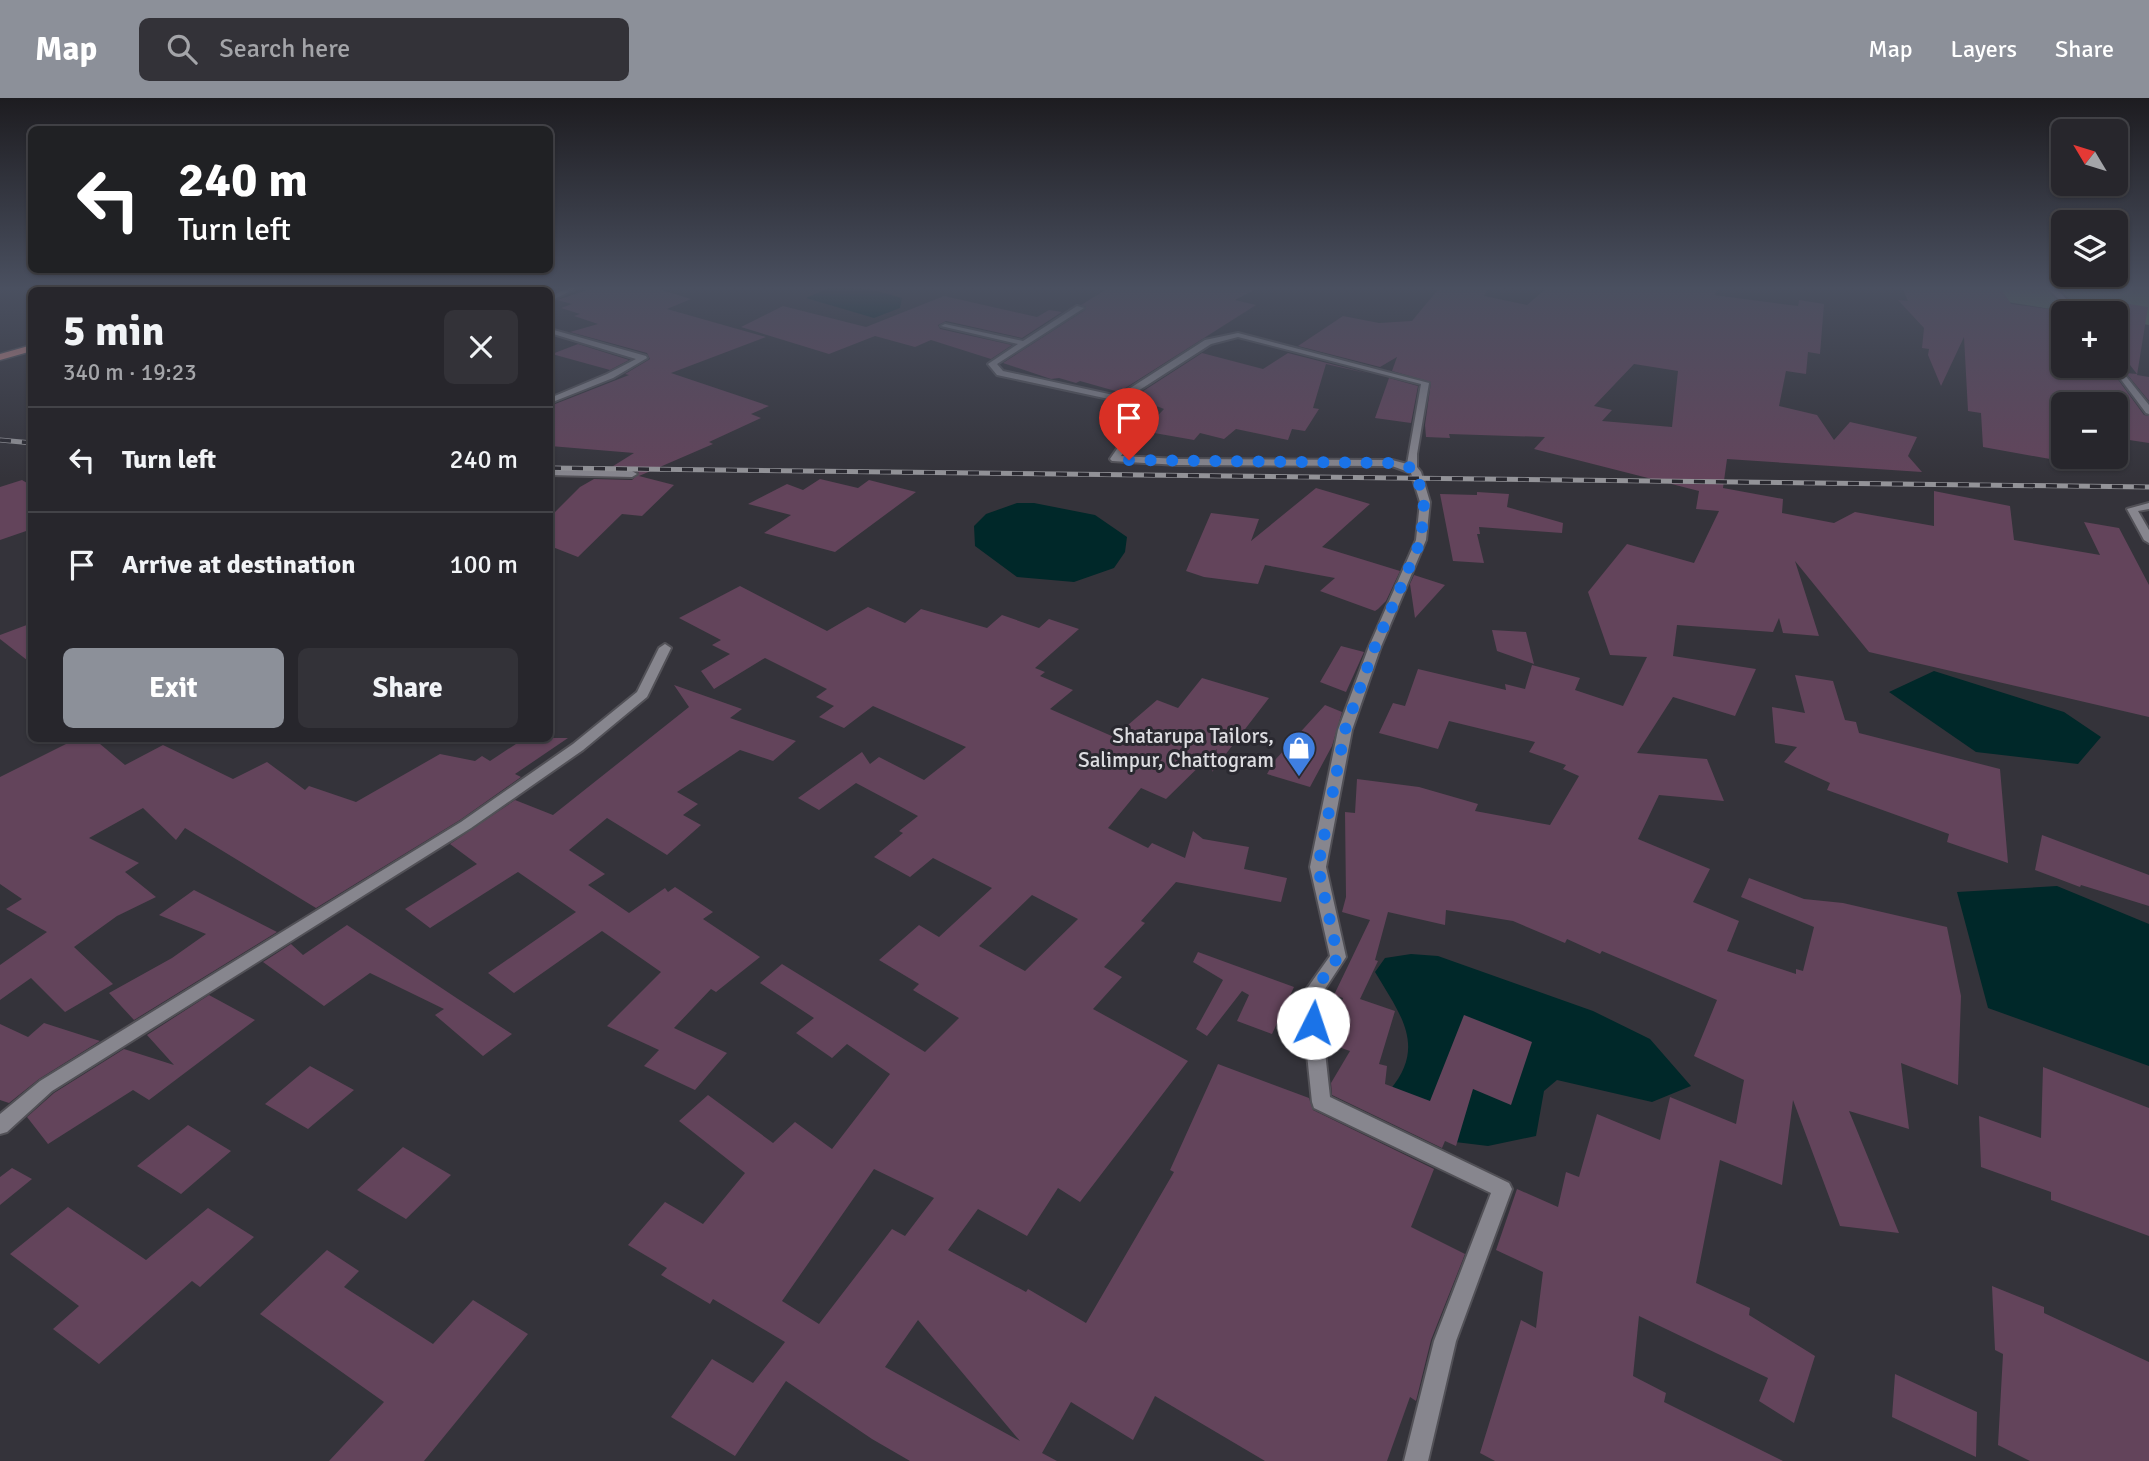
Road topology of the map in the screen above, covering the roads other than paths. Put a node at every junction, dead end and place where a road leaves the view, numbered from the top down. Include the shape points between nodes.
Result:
1 (23, 351) edge
2 (618, 351) edge
3 (1012, 351) edge
4 (1195, 351) edge
5 (1299, 351) edge
6 (0, 357) edge
7 (2124, 378) edge
8 (1120, 399) junction
9 (553, 400) edge
10 (2149, 411) edge
11 (1412, 468) junction
12 (553, 472) edge
13 (632, 474) dead end
14 (2149, 506) edge
15 (2149, 540) edge
16 (665, 648) dead end
17 (0, 1126) edge
18 (1416, 1461) edge

1 - 6 main road
2 - 9 street via 643,358
3 - 8 street via 992,364 999,373
4 - 8 street
5 - 11 street via 1425,383
7 - 10 street
8 - 11 street via 1150,406 1115,459 1392,463
11 - 18 street via 1424,502 1421,540 1345,730 1318,867 1338,957 1310,997 1321,1102 1502,1189 1445,1341
12 - 13 street
14 - 15 street via 2132,509
16 - 17 street via 642,694 578,747 443,840 46,1086

